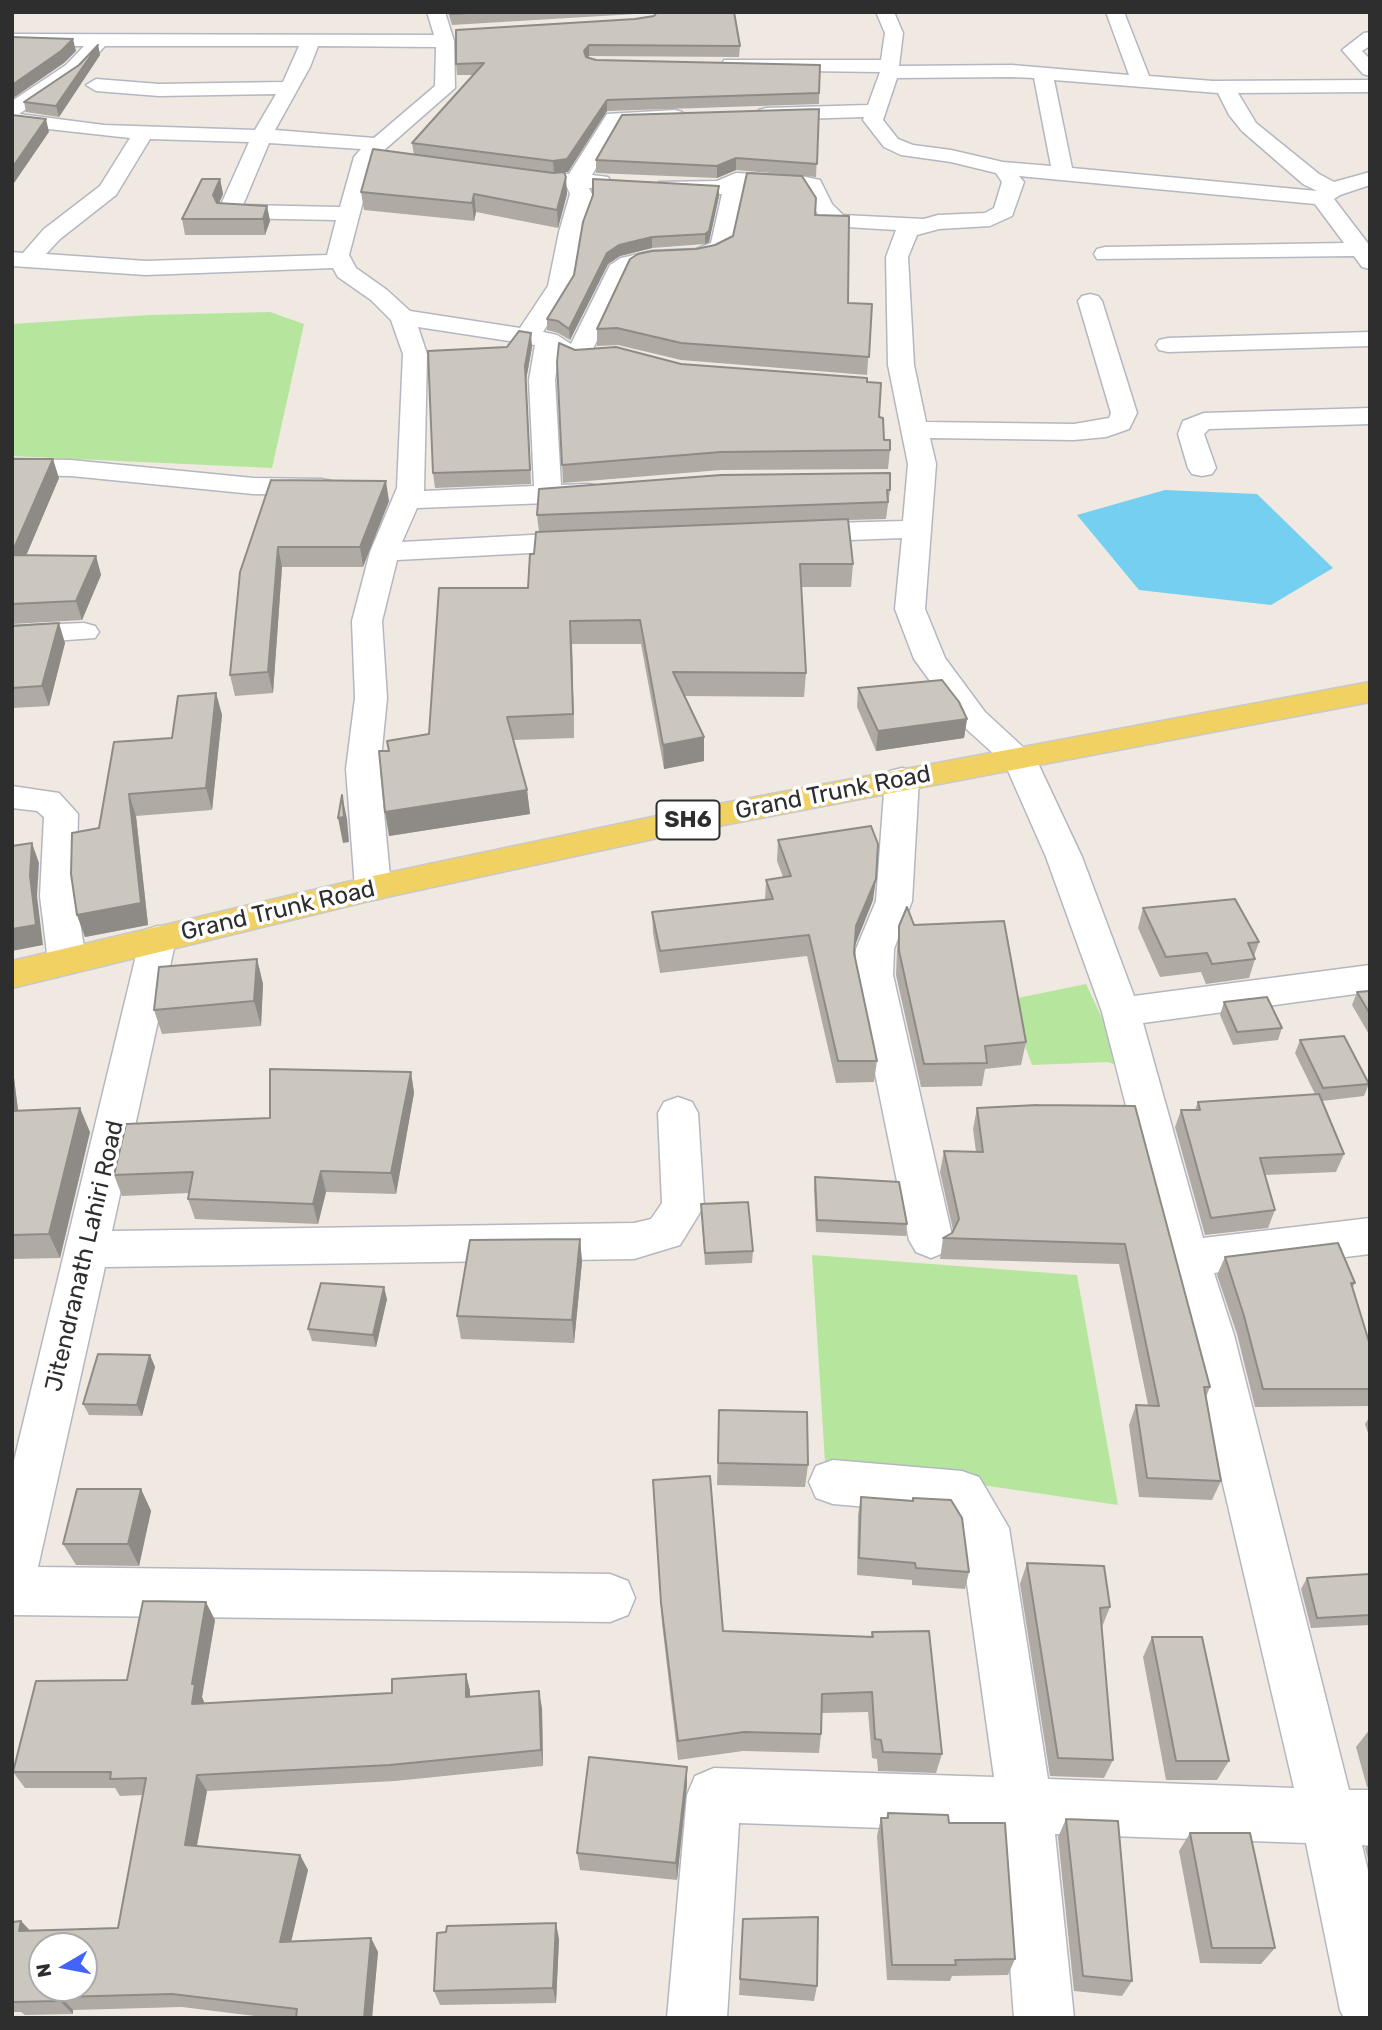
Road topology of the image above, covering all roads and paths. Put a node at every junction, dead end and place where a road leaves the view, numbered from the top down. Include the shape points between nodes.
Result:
1 (885, 12) edge
2 (1115, 12) edge
3 (239, 22) dead end
4 (445, 30) edge
5 (1370, 37) edge
6 (311, 40) junction
7 (99, 41) junction
8 (230, 41) junction
9 (16, 48) edge
10 (130, 55) junction
11 (718, 64) edge
12 (890, 69) junction
13 (1370, 70) edge
14 (1043, 74) junction
15 (1142, 83) junction
16 (1370, 86) edge
17 (1225, 87) junction
18 (289, 88) junction
19 (69, 109) dead end
20 (875, 111) junction
21 (748, 115) edge
22 (696, 116) edge
23 (14, 119) edge
24 (52, 124) junction
25 (143, 133) junction
26 (262, 136) junction
27 (378, 154) junction
28 (1003, 169) junction
29 (499, 174) edge
30 (1063, 174) junction
31 (1370, 178) edge
32 (736, 179) junction
33 (575, 180) junction
34 (627, 184) edge
35 (651, 186) edge
36 (1327, 194) junction
37 (347, 214) junction
38 (922, 225) junction
39 (1105, 254) dead end
40 (1365, 256) edge
41 (21, 259) edge
42 (341, 261) junction
43 (1090, 301) dead end
44 (402, 317) junction
45 (537, 338) junction
46 (1370, 339) edge
47 (1168, 345) dead end
48 (576, 358) junction
49 (630, 358) edge
50 (880, 386) edge
51 (906, 388) junction
52 (1370, 416) edge
53 (915, 430) junction
54 (12, 467) edge
55 (1202, 468) dead end
56 (345, 487) edge
57 (613, 490) edge
58 (400, 492) junction
59 (548, 495) junction
60 (918, 529) junction
61 (772, 534) edge
62 (611, 540) edge
63 (384, 552) junction
64 (84, 632) dead end
65 (12, 635) edge
66 (1370, 692) edge
67 (1018, 759) junction
68 (902, 779) junction
69 (12, 797) edge
70 (373, 888) junction
71 (158, 939) junction
72 (67, 961) junction
73 (12, 975) edge
74 (1370, 978) edge
75 (1121, 1012) junction
76 (678, 1112) dead end
77 (1370, 1236) edge
78 (931, 1240) dead end
79 (87, 1249) junction
80 (1187, 1258) junction
81 (26, 1457) edge
82 (833, 1482) dead end
83 (12, 1573) edge
84 (12, 1591) edge
85 (610, 1598) dead end
86 (1026, 1805) junction
87 (1349, 1817) edge
88 (1370, 2010) edge
89 (697, 2018) edge
90 (1044, 2018) edge

1 - 12 street via 894,33
2 - 15 street
3 - 8 street
4 - 6 street
4 - 27 street via 445,88
5 - 13 street via 1352,50
6 - 8 street
6 - 18 street
7 - 9 street via 34,40
7 - 10 street
7 - 23 street
8 - 10 street
10 - 18 street via 90,90
11 - 12 street
12 - 14 street
12 - 20 street
14 - 15 street
14 - 30 street
15 - 17 street
16 - 17 street
17 - 36 street via 1249,127
18 - 26 street
19 - 24 street
20 - 21 street
20 - 28 street via 873,120 891,143 908,151
22 - 33 street via 610,113
23 - 24 street
24 - 25 street
25 - 26 street
25 - 41 street via 108,190
26 - 27 street via 318,138
26 - 37 street via 229,211
27 - 37 street
28 - 30 street
28 - 38 street via 1013,182 1004,211 990,219
29 - 33 street
30 - 36 street
31 - 36 street
32 - 35 street via 721,188
32 - 38 street via 812,185 822,205 838,221
32 - 48 street via 722,246 696,256 629,263 618,270
33 - 34 street
33 - 45 street via 580,205 559,286
36 - 40 street
37 - 42 street via 338,255
38 - 51 street via 907,231 897,257
39 - 40 street
41 - 42 street via 146,268
42 - 44 street via 346,272
43 - 53 street via 1125,413 1120,423 1074,432
44 - 45 street
44 - 58 street via 415,354
45 - 48 street
45 - 59 street
46 - 47 street
48 - 49 street
50 - 51 street
51 - 53 street
52 - 55 street via 1204,421 1192,427 1191,434
53 - 60 street via 922,464 908,479
54 - 56 street via 71,468 253,486
57 - 59 street
58 - 59 street
58 - 63 street
60 - 61 street
60 - 67 street via 910,609 930,659 974,719
62 - 63 street
63 - 70 street via 367,621 370,698 363,769
64 - 65 street
66 - 67 main road, Grand Trunk Road / SH6
67 - 68 main road, Grand Trunk Road / SH6
67 - 75 street via 1064,857
68 - 70 main road, Grand Trunk Road / SH6
68 - 78 street via 894,901 875,949 874,975
69 - 72 street via 47,801 61,814 58,896
70 - 71 main road, Grand Trunk Road / SH6
71 - 72 main road, Grand Trunk Road / SH6
71 - 79 street, Jitendranath Lahiri Road
72 - 73 main road, Grand Trunk Road / SH6
74 - 75 street
75 - 80 street
76 - 79 street via 683,1206 665,1233 634,1241
77 - 80 street
79 - 81 street, Jitendranath Lahiri Road
80 - 87 street
81 - 83 street, Jitendranath Lahiri Road
82 - 86 street via 962,1493 984,1528
84 - 85 street
86 - 87 street
86 - 89 street via 714,1795
86 - 90 street
87 - 88 street

